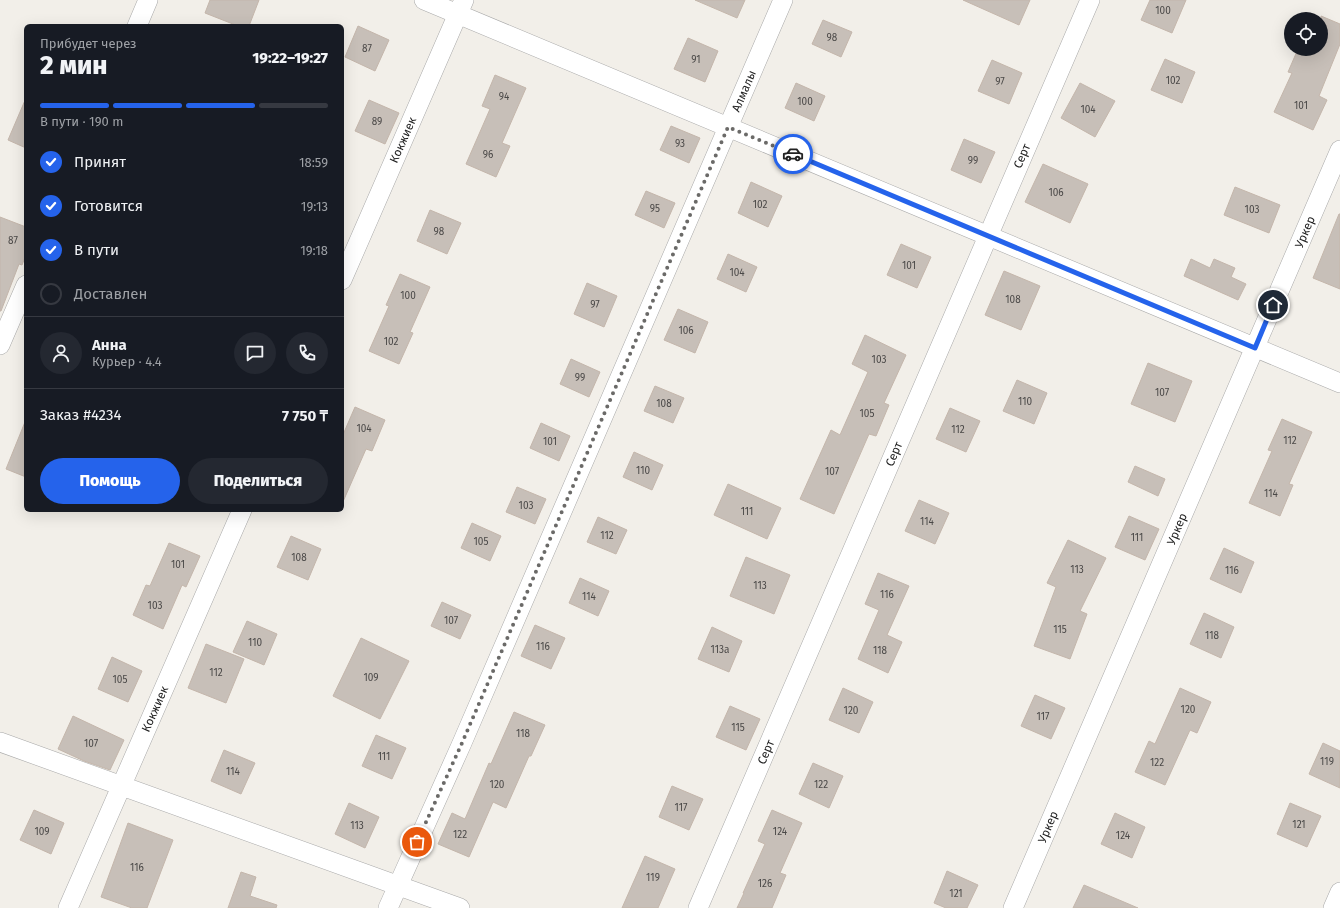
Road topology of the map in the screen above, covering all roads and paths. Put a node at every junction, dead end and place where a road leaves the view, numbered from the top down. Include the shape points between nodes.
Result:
1 (148, 0) edge
2 (424, 0) edge
3 (783, 0) edge
4 (1090, 0) edge
5 (461, 7) edge
6 (138, 24) edge
7 (728, 127) junction
8 (1340, 150) edge
9 (988, 236) junction
10 (344, 275) edge
11 (24, 290) edge
12 (0, 345) edge
13 (1255, 348) junction
14 (1340, 384) edge
15 (241, 512) edge
16 (0, 742) edge
17 (121, 786) junction
18 (398, 885) junction
19 (1340, 892) edge
20 (68, 908) edge
21 (388, 908) edge
22 (460, 908) edge
23 (698, 908) edge
24 (1013, 908) edge
25 (1333, 908) edge

1 - 6 street
2 - 5 street
3 - 7 street, Алмалы
4 - 9 street, Серт
5 - 7 street
5 - 10 street, Кокжиек
7 - 9 street
7 - 18 street, Алмалы
8 - 13 street, Уркер
9 - 13 street
9 - 23 street, Серт
11 - 12 street
13 - 14 street
13 - 24 street, Уркер
15 - 17 street, Кокжиек
16 - 17 street
17 - 18 street
17 - 20 street, Кокжиек
18 - 21 street, Алмалы
18 - 22 street
19 - 25 street

